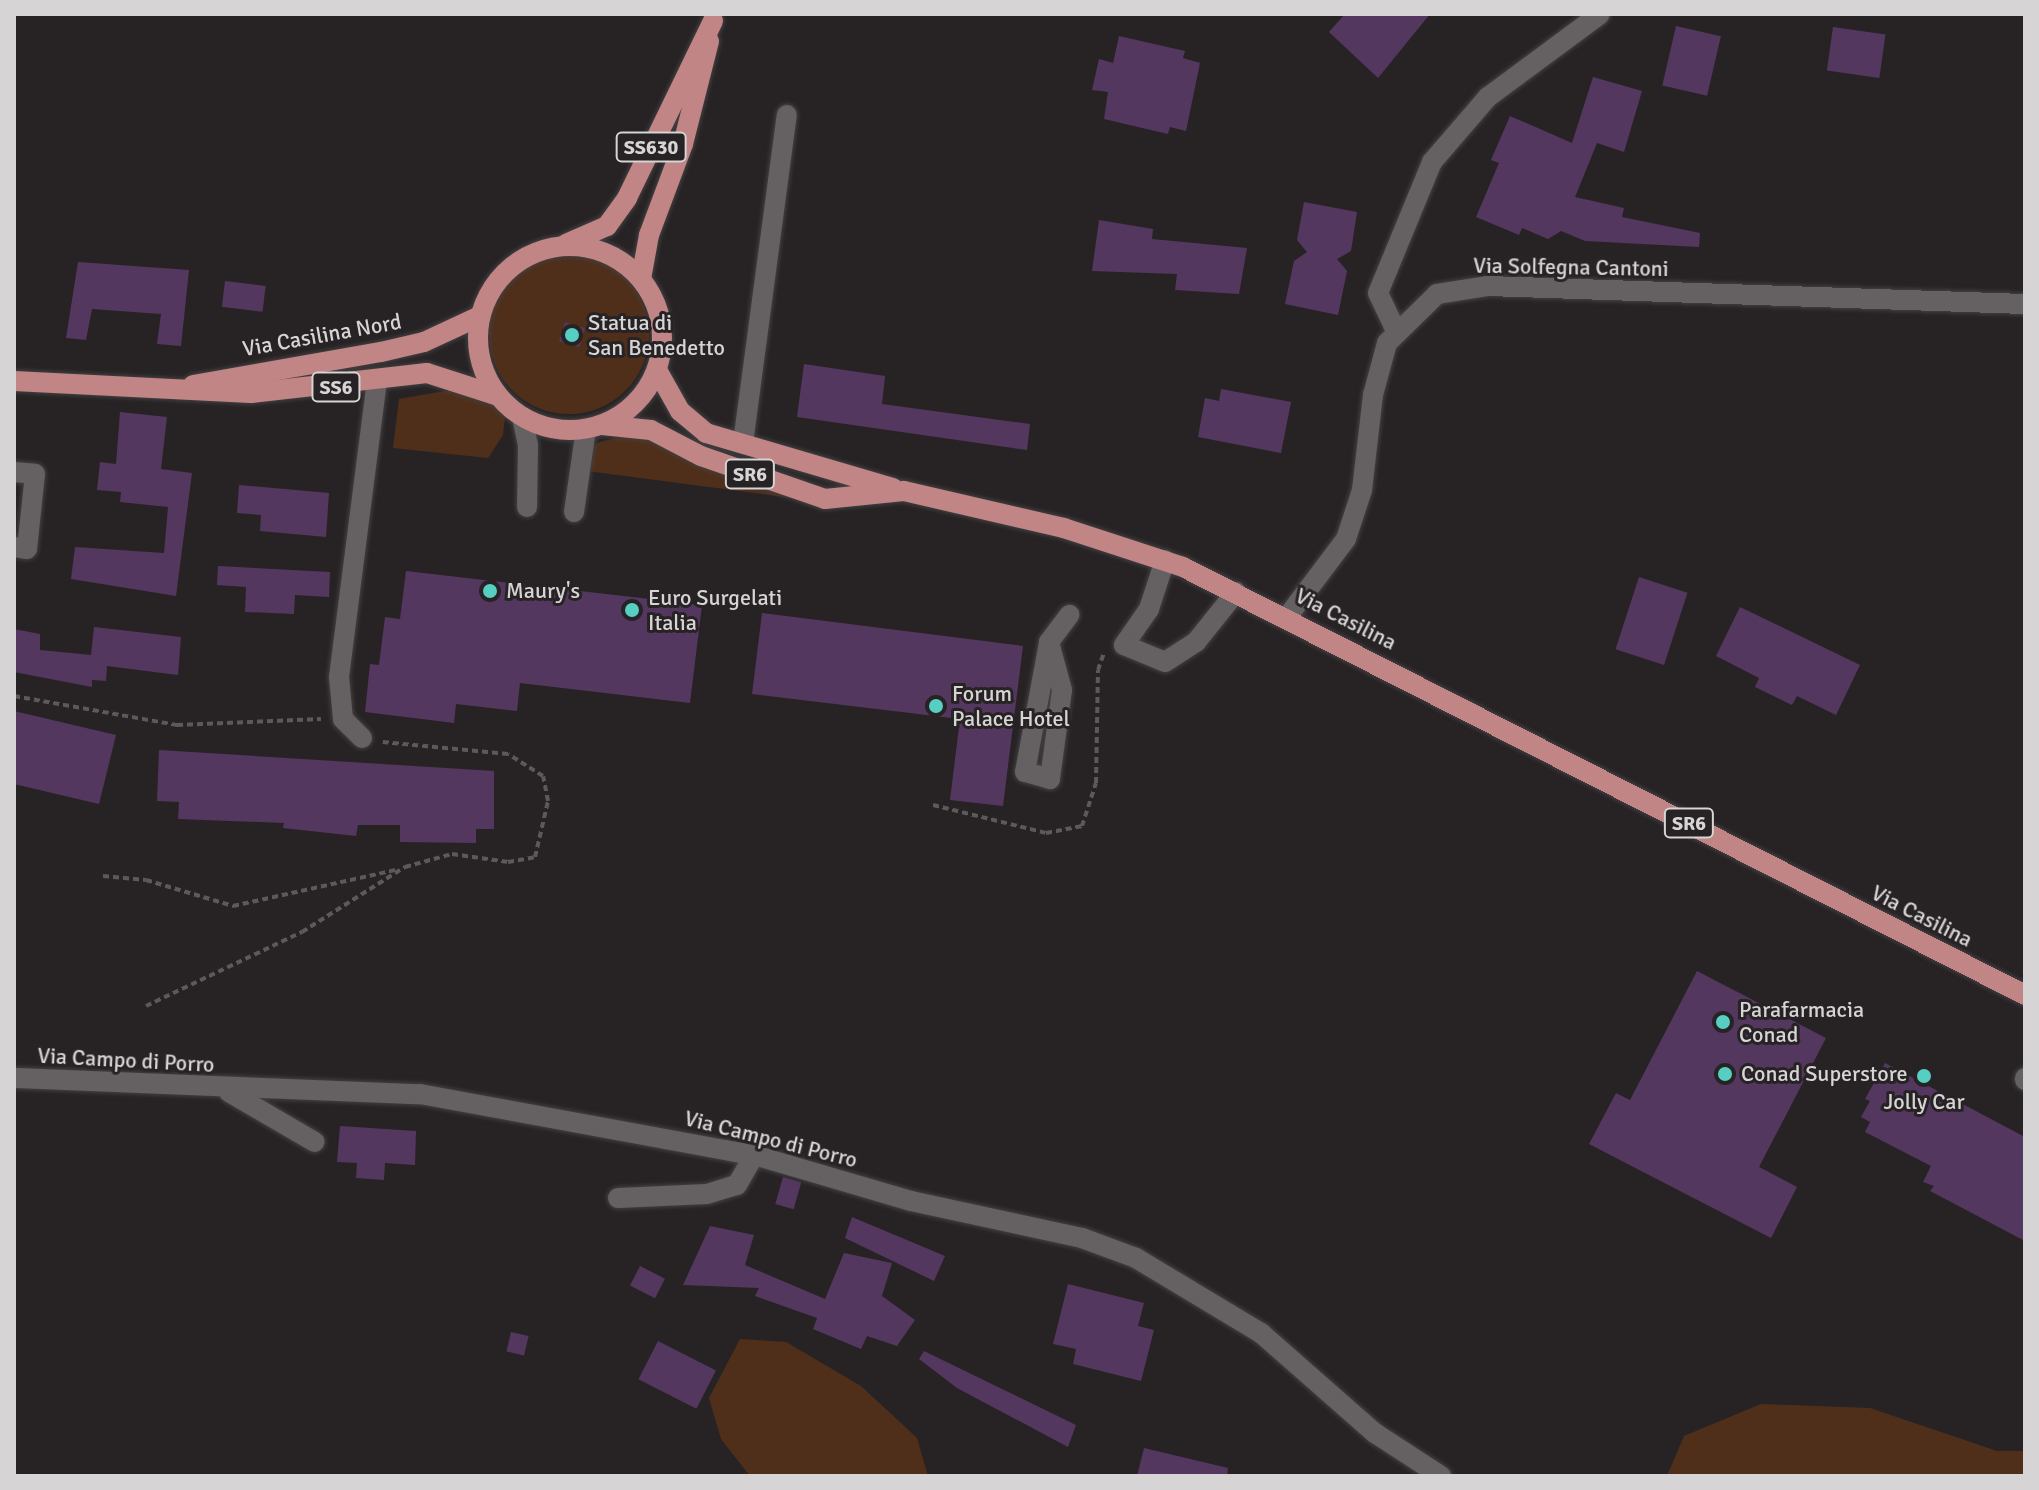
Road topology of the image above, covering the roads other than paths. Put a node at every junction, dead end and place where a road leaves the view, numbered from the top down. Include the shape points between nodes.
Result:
1 (1600, 14) edge
2 (714, 18) edge
3 (787, 115) dead end
4 (561, 246) junction
5 (641, 279) junction
6 (2025, 304) edge
7 (480, 316) junction
8 (1397, 333) junction
9 (657, 370) junction
10 (14, 381) edge
11 (377, 381) junction
12 (169, 391) junction
13 (498, 396) junction
14 (522, 417) junction
15 (594, 427) junction
16 (743, 443) junction
17 (14, 472) edge
18 (904, 491) junction
19 (527, 507) dead end
20 (574, 512) dead end
21 (14, 547) edge
22 (1165, 560) junction
23 (1236, 592) junction
24 (1069, 615) dead end
25 (1288, 616) junction
26 (1049, 642) junction
27 (362, 738) road end
28 (2025, 995) edge
29 (14, 1078) edge
30 (223, 1089) junction
31 (315, 1142) dead end
32 (754, 1155) junction
33 (618, 1198) dead end
34 (1441, 1476) edge

1 - 8 street via 1488,97 1432,162 1378,293
2 - 4 main road, SS630 via 627,198 607,226
2 - 5 main road, SS630 via 702,77 649,235
3 - 16 street
4 - 5 main road via 591,248 619,260
4 - 7 main road via 539,251 509,269 488,295
5 - 9 main road via 661,323
6 - 8 street, Via Solfegna Cantoni via 1488,286 1437,294
7 - 12 main road, Via Casilina Nord / SS6 via 395,349 237,374
7 - 13 main road via 480,358
8 - 25 street, Via Solfegna Cantoni via 1387,343 1373,395 1362,490 1346,539
9 - 15 main road via 635,403
9 - 16 main road via 680,411 706,433
10 - 12 main road, Via Casilina Nord / SS6
11 - 12 main road, Via Casilina Nord / SS6 via 251,393
11 - 13 main road, Via Casilina Nord / SS6 via 427,373
11 - 27 street via 339,677 343,719
13 - 14 main road
14 - 15 main road via 542,426
14 - 19 street via 528,445
15 - 18 main road, Via Casilina / SR6 via 651,430 701,456 825,499
15 - 20 street
16 - 18 main road
17 - 21 street via 35,474 27,549
18 - 22 main road, Via Casilina / SR6 via 1064,528
22 - 23 main road, Via Casilina / SR6
22 - 23 street via 1149,609 1124,645 1165,662 1196,642
23 - 25 main road, Via Casilina / SR6
24 - 26 street
25 - 28 main road, Via Casilina / SR6
26 - 26 street via 1025,772 1050,779 1062,690
29 - 30 street, Via Campo di Porro
30 - 31 street
30 - 32 street, Via Campo di Porro via 420,1094
32 - 33 street via 737,1185 707,1194
32 - 34 street, Via Campo di Porro via 911,1201 1082,1238 1136,1258 1261,1333 1375,1433

